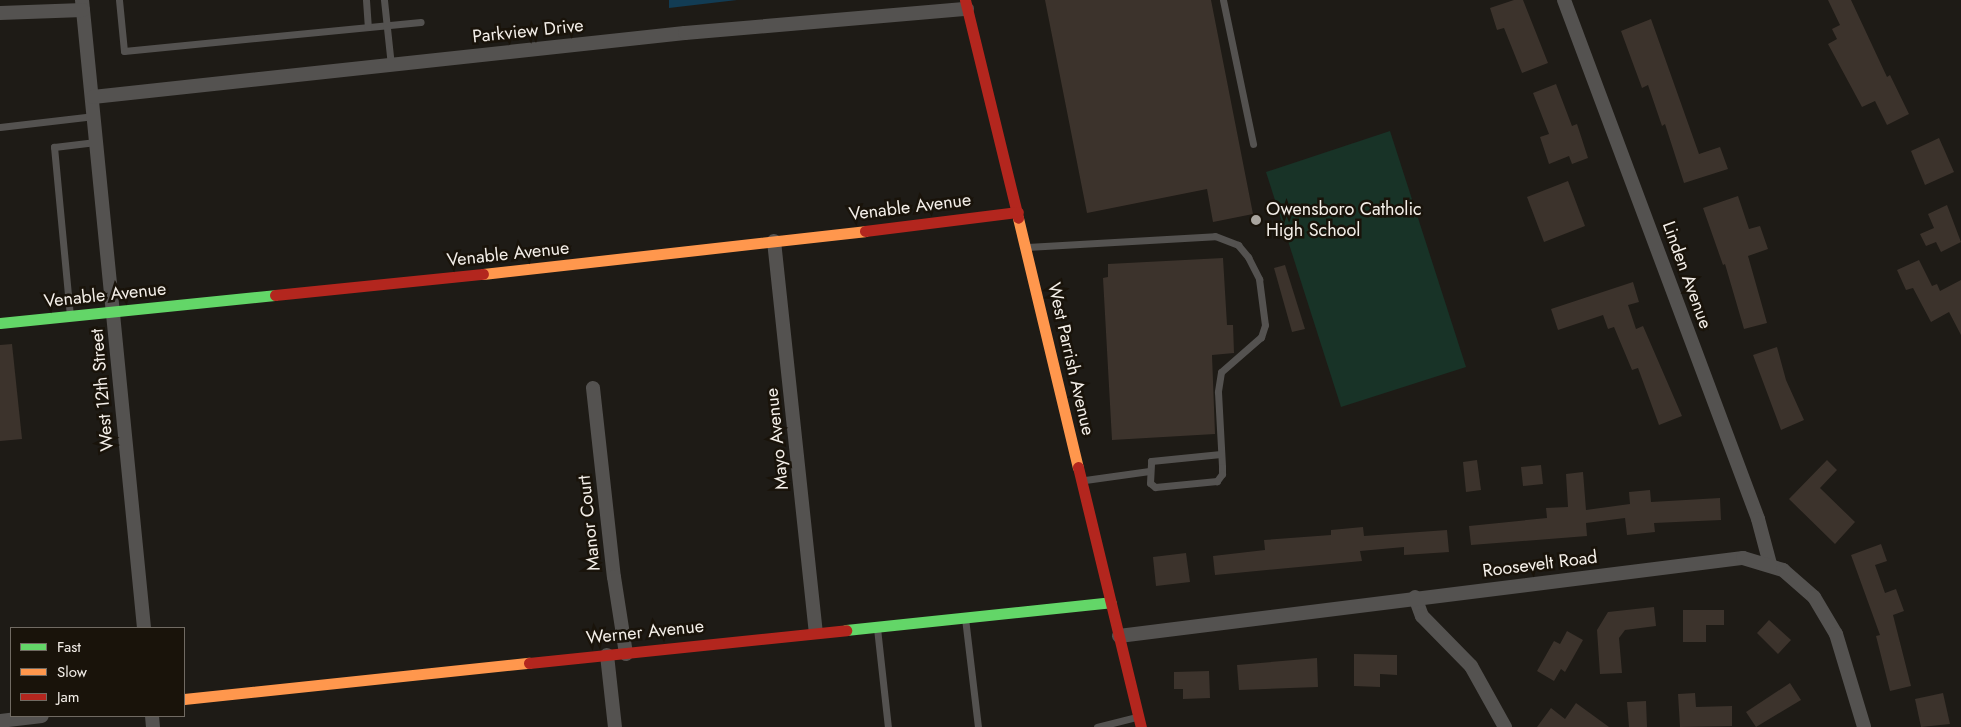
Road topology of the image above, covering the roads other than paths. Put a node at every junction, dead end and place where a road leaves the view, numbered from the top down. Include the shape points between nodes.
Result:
1 (119, 0) edge
2 (366, 0) edge
3 (384, 0) edge
4 (1223, 0) edge
5 (1564, 0) edge
6 (82, 5) edge
7 (966, 5) edge
8 (0, 13) edge
9 (421, 22) dead end
10 (387, 25) junction
11 (368, 27) junction
12 (391, 65) junction
13 (93, 97) junction
14 (95, 116) junction
15 (0, 127) edge
16 (97, 142) junction
17 (1253, 144) dead end
18 (1018, 212) junction
19 (774, 241) junction
20 (1026, 247) junction
21 (114, 312) junction
22 (70, 316) junction
23 (0, 323) edge
24 (593, 388) dead end
25 (1221, 454) junction
26 (1149, 471) junction
27 (1082, 481) junction
28 (1770, 564) junction
29 (1415, 597) junction
30 (1111, 602) junction
31 (965, 617) junction
32 (877, 626) junction
33 (144, 627) edge
34 (816, 632) junction
35 (1119, 636) junction
36 (626, 654) junction
37 (607, 655) junction
38 (185, 699) edge
39 (34, 717) edge
40 (0, 721) edge
41 (1140, 722) edge
42 (615, 727) edge
43 (888, 727) edge
44 (978, 727) edge
45 (1097, 727) edge
46 (1505, 727) edge
47 (1863, 727) edge

1 - 11 lane via 124,51
2 - 11 lane
3 - 10 lane
4 - 17 lane
5 - 28 street, Linden Avenue via 1758,519
6 - 8 street
6 - 13 street, West 12th Street
7 - 12 street, Parkview Drive
7 - 18 street, West Parrish Avenue
9 - 10 lane
10 - 11 lane
10 - 12 lane
12 - 13 street, Parkview Drive
13 - 14 street, West 12th Street
14 - 15 lane
14 - 16 street, West 12th Street
16 - 21 street, West 12th Street
16 - 22 lane via 54,147
18 - 19 street, Venable Avenue
18 - 20 street, West Parrish Avenue
19 - 21 street, Venable Avenue
19 - 34 street, Mayo Avenue
20 - 25 lane via 1215,236 1238,245 1259,279 1266,325 1261,338 1221,372 1218,392
20 - 27 street, West Parrish Avenue
21 - 22 street, Venable Avenue
21 - 33 street, West 12th Street
22 - 23 street, Venable Avenue
24 - 36 street, Manor Court
25 - 26 lane via 1155,460 1149,464
25 - 26 lane via 1222,474 1217,481 1155,487 1150,483
26 - 27 lane
27 - 30 street, West Parrish Avenue
28 - 29 street, Roosevelt Road via 1743,558
28 - 47 street, Roosevelt Road via 1800,581 1826,614 1836,634
29 - 35 street, Roosevelt Road via 1225,625
29 - 46 street via 1422,616 1471,666
30 - 31 street, Werner Avenue
30 - 35 street, West Parrish Avenue
31 - 32 street, Werner Avenue
31 - 44 lane
32 - 34 street, Werner Avenue
32 - 43 lane
34 - 36 street, Werner Avenue
35 - 41 street, West Parrish Avenue
36 - 37 street, Werner Avenue
37 - 38 street, Werner Avenue
37 - 42 street
39 - 40 street
41 - 45 lane

